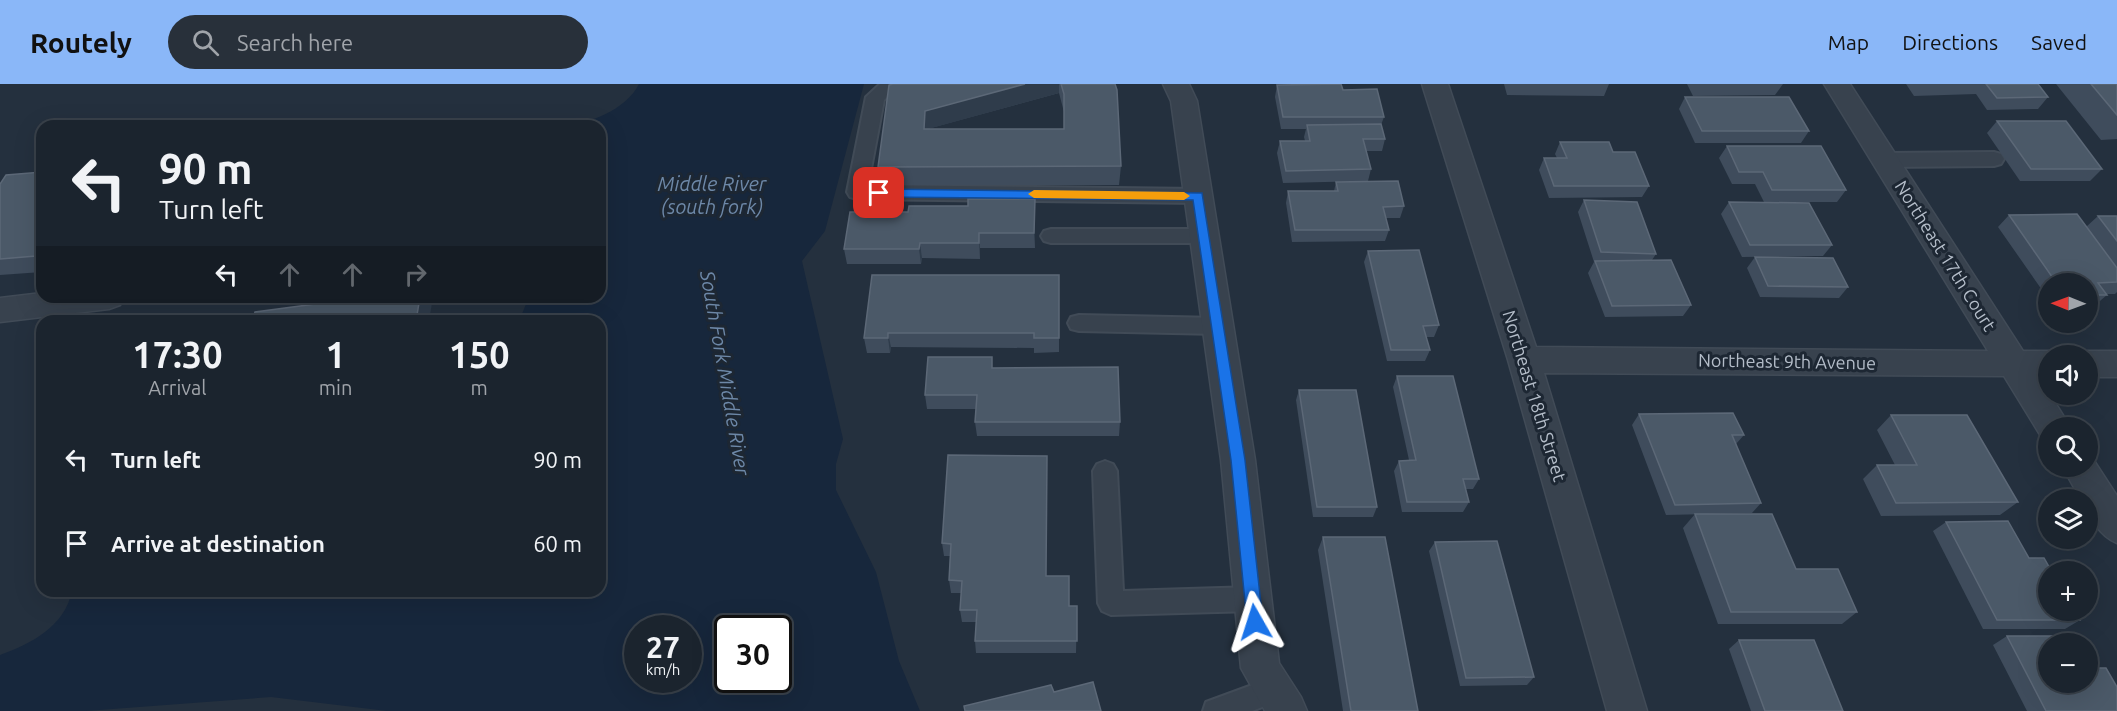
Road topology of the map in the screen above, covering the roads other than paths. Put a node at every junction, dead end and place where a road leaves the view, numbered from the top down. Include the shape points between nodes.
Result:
1 (892, 84) edge
2 (1176, 84) edge
3 (1435, 84) edge
4 (1837, 84) edge
5 (1994, 159) dead end
6 (1885, 160) junction
7 (1198, 196) junction
8 (1051, 236) dead end
9 (1204, 236) junction
10 (59, 303) edge
11 (0, 310) edge
12 (1079, 323) dead end
13 (1218, 327) junction
14 (1524, 360) junction
15 (2117, 363) edge
16 (2014, 364) junction
17 (2038, 364) edge
18 (2098, 364) edge
19 (2047, 417) edge
20 (1105, 471) dead end
21 (2086, 477) edge
22 (2117, 527) edge
23 (1253, 599) junction
24 (1280, 701) edge
25 (1216, 711) edge
26 (1627, 711) edge

1 - 7 lane via 874,97 857,192
2 - 7 street via 1184,101
3 - 14 street, Northeast 18th Street
4 - 6 street, Northeast 17th Court
5 - 6 lane
6 - 16 street, Northeast 17th Court
7 - 9 street
8 - 9 lane
9 - 13 street
10 - 11 street
12 - 13 lane
13 - 23 street
14 - 16 street, Northeast 9th Avenue
14 - 26 street, Northeast 18th Street
15 - 18 street
16 - 17 street, Northeast 9th Avenue
16 - 19 street, Northeast 17th Court
20 - 23 lane via 1111,603
21 - 22 street
23 - 24 street via 1260,668
24 - 25 lane

